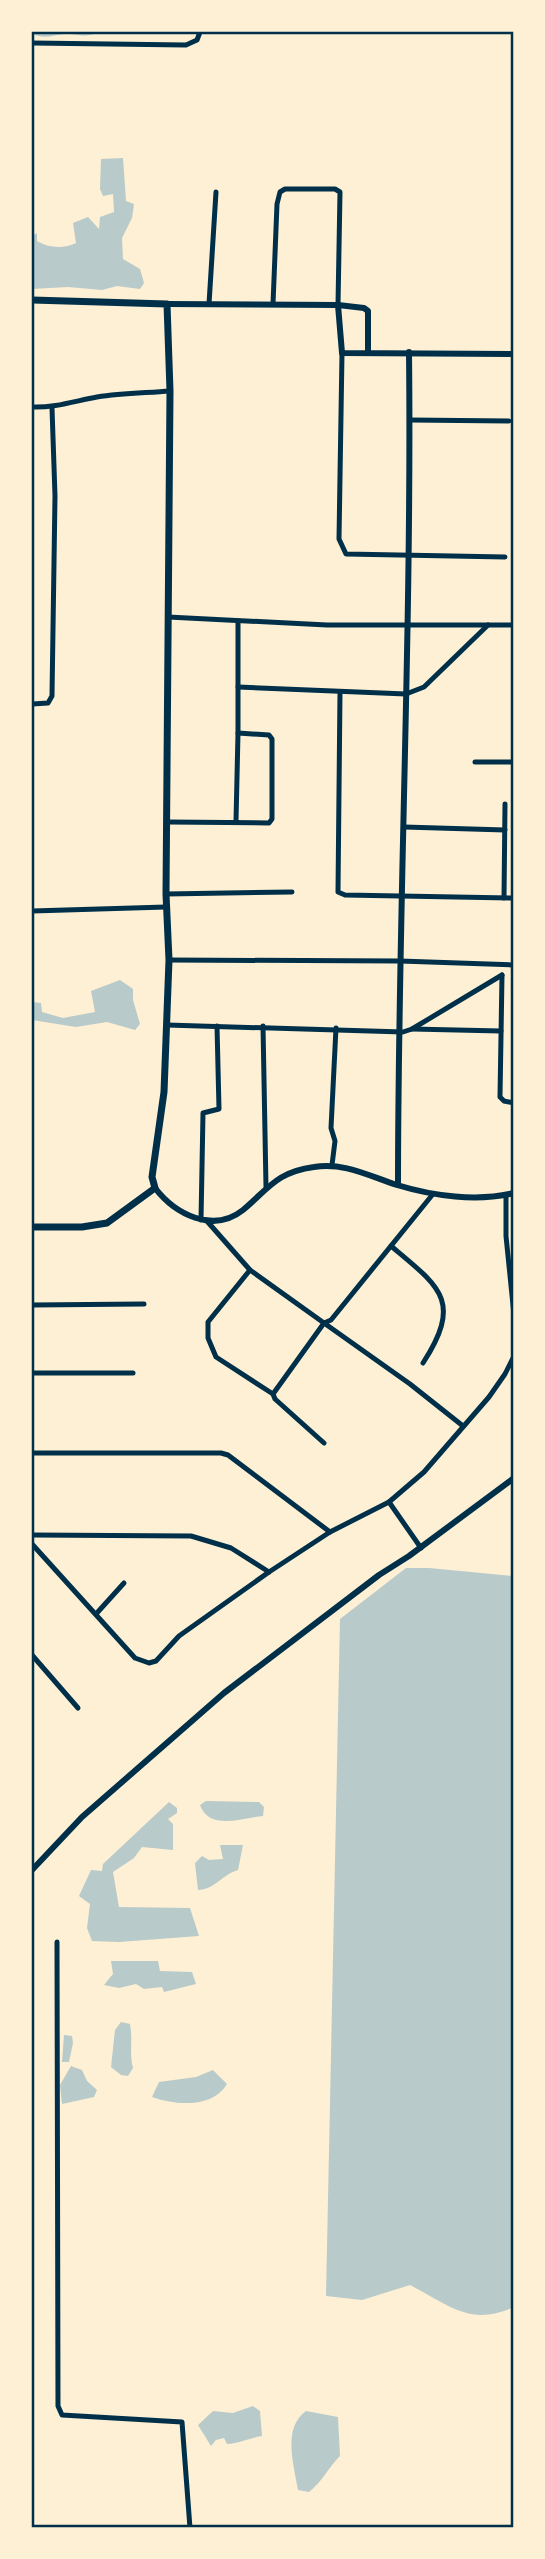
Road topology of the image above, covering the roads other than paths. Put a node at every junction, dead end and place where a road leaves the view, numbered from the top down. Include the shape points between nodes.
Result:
1 (200, 32) edge
2 (32, 43) edge
3 (216, 192) dead end
4 (32, 300) edge
5 (167, 304) junction
6 (209, 304) junction
7 (272, 304) junction
8 (338, 305) junction
9 (368, 352) junction
10 (409, 352) junction
11 (342, 353) junction
12 (513, 354) edge
13 (170, 391) junction
14 (32, 407) edge
15 (52, 408) junction
16 (410, 420) junction
17 (509, 421) dead end
18 (407, 556) junction
19 (505, 557) dead end
20 (167, 617) junction
21 (238, 621) junction
22 (488, 625) junction
23 (513, 625) edge
24 (408, 626) junction
25 (239, 687) junction
26 (341, 692) junction
27 (406, 694) junction
28 (32, 704) edge
29 (238, 733) junction
30 (475, 762) dead end
31 (513, 762) edge
32 (505, 804) dead end
33 (236, 821) junction
34 (167, 822) junction
35 (404, 827) junction
36 (505, 830) junction
37 (292, 892) dead end
38 (166, 894) junction
39 (400, 895) junction
40 (504, 898) junction
41 (513, 898) edge
42 (166, 907) junction
43 (32, 911) edge
44 (169, 960) junction
45 (400, 961) junction
46 (502, 965) junction
47 (513, 965) edge
48 (502, 975) junction
49 (167, 1025) junction
50 (217, 1026) junction
51 (263, 1026) junction
52 (336, 1028) junction
53 (412, 1029) junction
54 (501, 1031) junction
55 (399, 1032) junction
56 (513, 1103) edge
57 (332, 1165) junction
58 (398, 1185) junction
59 (266, 1187) junction
60 (155, 1188) junction
61 (433, 1194) junction
62 (510, 1194) edge
63 (204, 1220) junction
64 (32, 1227) edge
65 (391, 1246) junction
66 (250, 1270) junction
67 (144, 1304) dead end
68 (32, 1305) edge
69 (513, 1314) edge
70 (324, 1323) junction
71 (513, 1356) edge
72 (423, 1363) dead end
73 (32, 1373) edge
74 (133, 1373) dead end
75 (273, 1394) junction
76 (463, 1426) junction
77 (324, 1443) dead end
78 (32, 1453) edge
79 (513, 1478) edge
80 (389, 1502) junction
81 (330, 1532) junction
82 (32, 1535) edge
83 (32, 1544) edge
84 (421, 1548) junction
85 (269, 1572) junction
86 (124, 1583) dead end
87 (96, 1614) junction
88 (32, 1655) edge
89 (78, 1708) dead end
90 (32, 1870) edge
91 (57, 1942) dead end
92 (190, 2528) edge

1 - 2 street via 197,40 186,45
3 - 6 street
4 - 5 main road
5 - 6 street
5 - 13 main road
6 - 7 street
7 - 8 street
7 - 8 street via 279,195 285,189 338,189
8 - 9 street via 368,311
8 - 11 street
9 - 10 street
9 - 11 street
10 - 12 street
10 - 16 street
11 - 18 street via 341,549 353,555
13 - 15 street via 110,395
13 - 20 main road
14 - 15 street
15 - 28 street via 52,696 48,703
16 - 17 street
16 - 18 street
18 - 19 street
18 - 24 street
20 - 21 street
20 - 34 main road
21 - 24 street
21 - 25 street
22 - 23 street
22 - 24 street
22 - 27 street via 424,687
24 - 27 street
25 - 26 street
25 - 29 street
26 - 27 street
26 - 39 street via 338,892
27 - 35 street
29 - 33 street
29 - 33 street via 266,734 272,739 272,819 266,823
30 - 31 street
32 - 36 street
33 - 34 street
34 - 38 main road
35 - 36 street
35 - 39 street
36 - 40 street
37 - 38 street
38 - 42 main road
39 - 40 street
39 - 45 street
40 - 41 street
42 - 43 street
42 - 44 main road
44 - 45 street
44 - 49 main road
45 - 46 street
45 - 55 street
46 - 47 street
46 - 48 street
48 - 53 street
48 - 54 street
49 - 50 street
49 - 60 main road via 164,1093 152,1177
50 - 51 street
50 - 63 street via 219,1109 204,1113
51 - 52 street
51 - 59 street
52 - 55 street
52 - 57 street
53 - 54 street
53 - 55 street
54 - 56 street via 500,1097
55 - 58 street
57 - 58 street
57 - 59 street via 299,1169
58 - 61 street
59 - 63 street via 229,1218
60 - 63 street via 185,1216
60 - 64 main road via 107,1223
61 - 62 street
61 - 65 street
62 - 69 street via 506,1236
63 - 66 street
65 - 70 street
65 - 72 street via 430,1278 442,1300 440,1335
66 - 70 street
66 - 75 street via 208,1322 208,1338 216,1357
67 - 68 street
70 - 75 street
70 - 76 street
71 - 76 street via 496,1387
73 - 74 street
75 - 77 street
76 - 80 street via 424,1472
78 - 81 street via 221,1453
79 - 84 street
80 - 81 street
80 - 84 street
81 - 85 street
82 - 85 street via 191,1536 231,1548
83 - 87 street
84 - 90 street via 224,1693 82,1817
85 - 87 street via 178,1636 149,1663 135,1658
86 - 87 street
88 - 89 street
91 - 92 street via 58,2406 62,2415 182,2422

